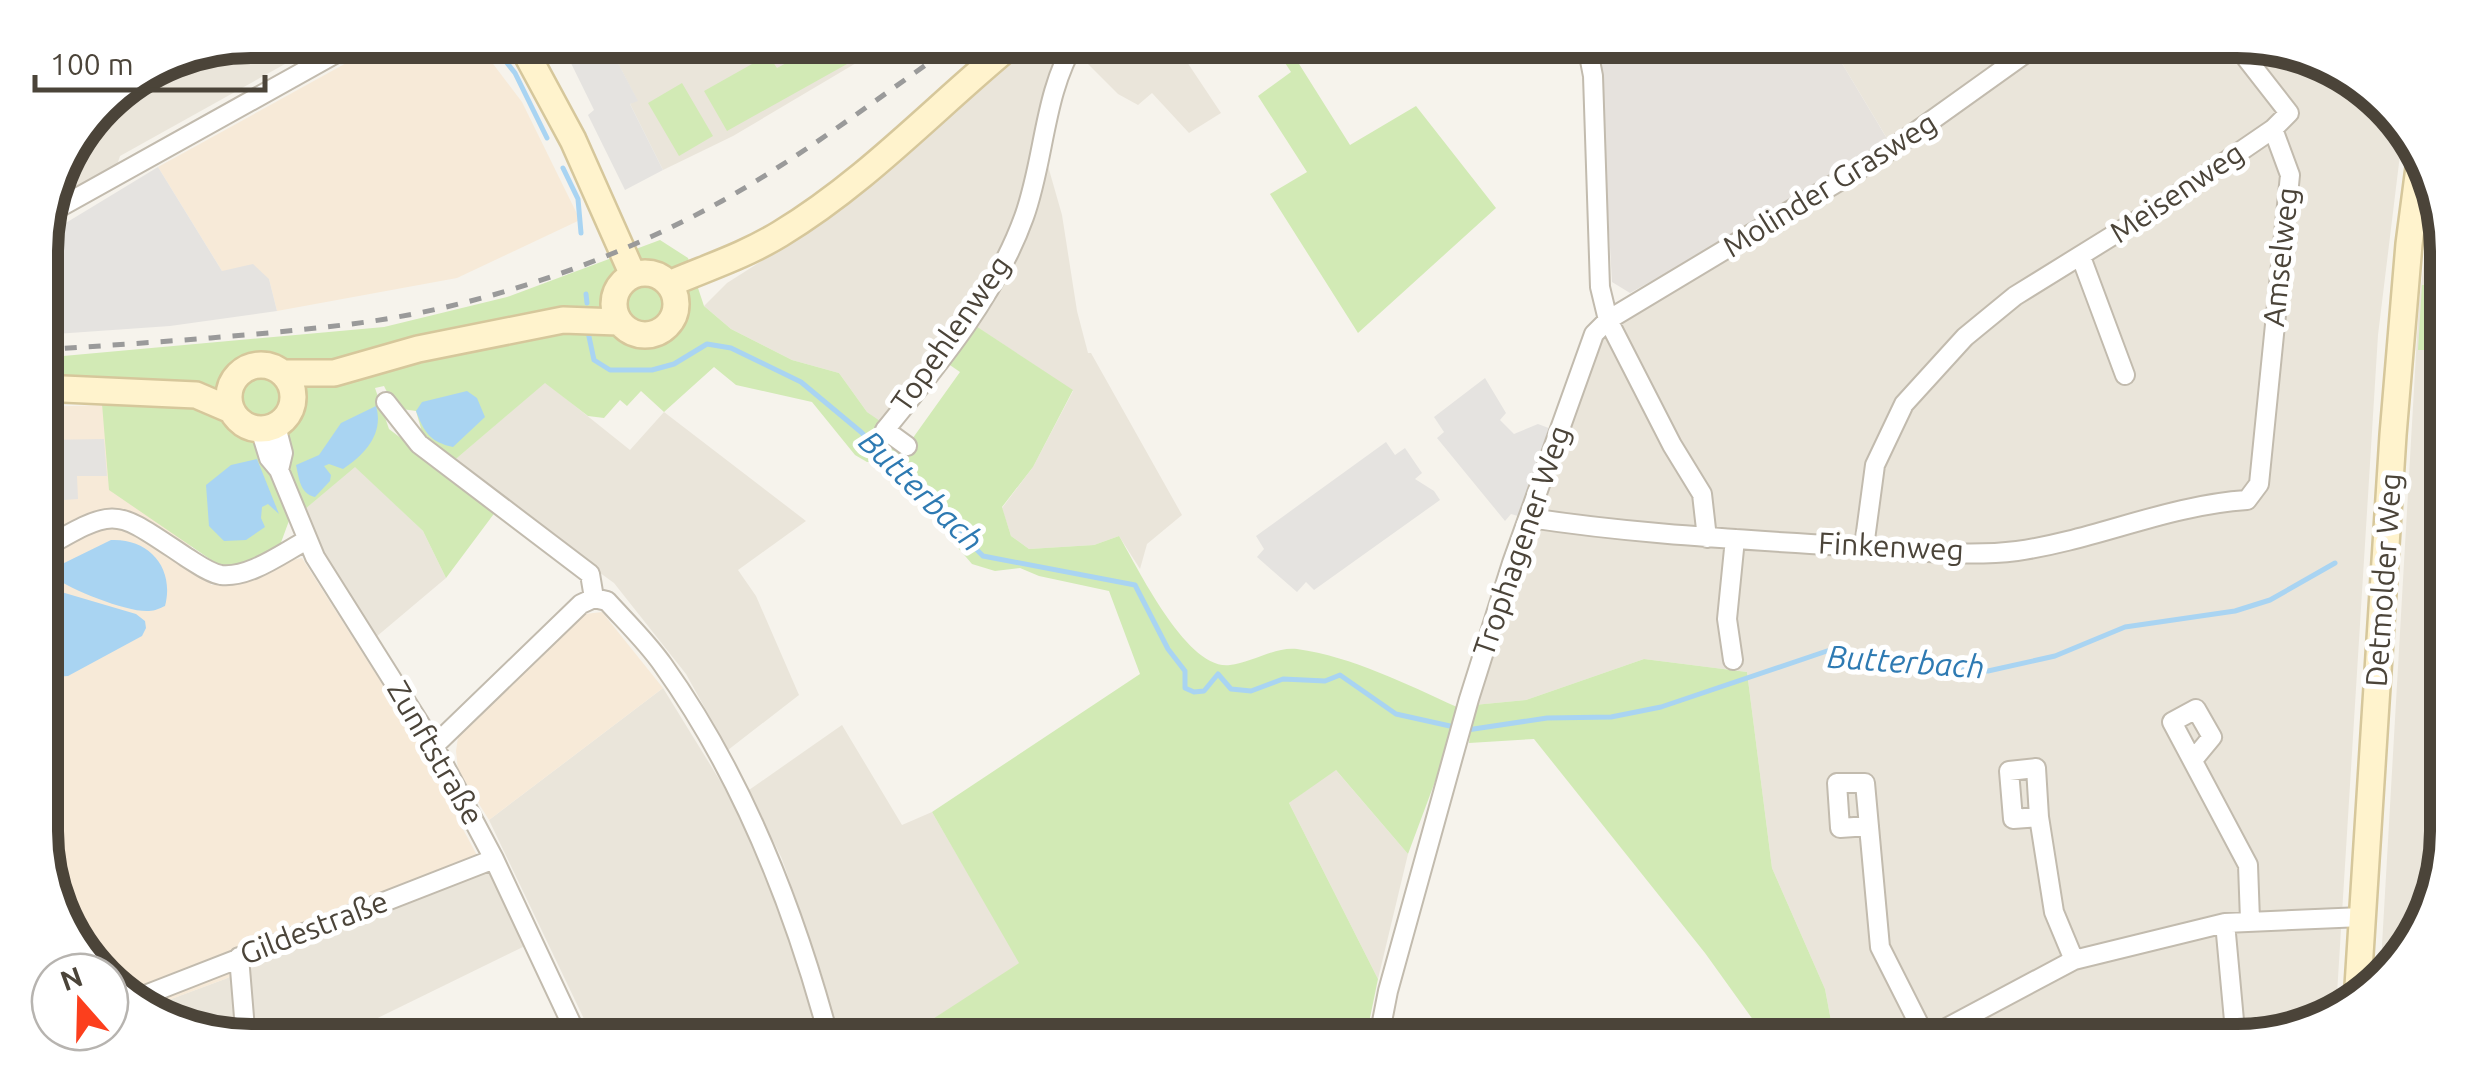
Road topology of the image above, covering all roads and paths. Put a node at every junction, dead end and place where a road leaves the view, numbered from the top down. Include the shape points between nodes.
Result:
1 (328, 58) edge
2 (529, 58) edge
3 (996, 58) edge
4 (1065, 58) edge
5 (1590, 58) edge
6 (2019, 58) edge
7 (2246, 58) edge
8 (2272, 129) junction
9 (2417, 180) edge
10 (63, 205) edge
11 (2081, 257) junction
12 (719, 266) junction
13 (633, 275) junction
14 (668, 284) junction
15 (614, 295) junction
16 (676, 310) junction
17 (563, 320) junction
18 (1608, 320) junction
19 (618, 322) junction
20 (334, 372) junction
21 (283, 373) junction
22 (2126, 375) dead end
23 (233, 380) junction
24 (58, 389) edge
25 (196, 395) junction
26 (293, 400) junction
27 (386, 402) dead end
28 (231, 410) junction
29 (268, 427) junction
30 (907, 446) dead end
31 (2247, 500) joint
32 (1530, 518) junction
33 (1706, 538) junction
34 (1735, 539) junction
35 (58, 540) edge
36 (306, 540) junction
37 (1864, 547) junction
38 (594, 598) junction
39 (1733, 660) dead end
40 (434, 746) junction
41 (2193, 760) dead end
42 (2039, 816) dead end
43 (1868, 826) dead end
44 (494, 858) junction
45 (2362, 917) junction
46 (2250, 920) junction
47 (2224, 923) junction
48 (239, 957) junction
49 (2074, 960) junction
50 (2358, 982) edge
51 (147, 994) edge
52 (245, 1024) edge
53 (572, 1024) edge
54 (825, 1024) edge
55 (1382, 1024) edge
56 (1916, 1024) edge
57 (1953, 1024) edge
58 (2234, 1024) edge

1 - 10 street
2 - 13 street
3 - 12 street via 842,191
4 - 30 street, Topehlenweg via 1042,157 1008,257 885,430
5 - 18 street via 1600,287
6 - 18 street, Molinder Grasweg via 1886,154
7 - 8 street, Amselweg via 2289,113
8 - 11 street, Meisenweg
8 - 31 street, Amselweg via 2290,175 2259,484
9 - 45 street, Detmolder Weg via 2393,435
11 - 22 street, Meisenweg
11 - 37 street, Meisenweg via 2015,296 1965,337 1904,404 1875,465
12 - 14 street
12 - 16 street
13 - 14 street via 656,275
13 - 15 street
14 - 16 street
15 - 17 street
15 - 19 street
16 - 19 street via 667,327 650,336 632,334
17 - 19 street
17 - 20 street
18 - 32 street, Trophagener Weg via 1594,334
18 - 33 street via 1702,494
20 - 21 street
20 - 26 street
21 - 23 street via 256,365
21 - 26 street
23 - 25 street
23 - 28 street
24 - 25 street
25 - 28 street
26 - 29 street via 288,415
27 - 38 street via 419,444 590,574
28 - 29 street via 243,424
29 - 36 street, Zunftstraße via 269,458
31 - 37 street, Finkenweg via 2204,503 2014,551
32 - 33 street, Finkenweg
32 - 55 street, Trophagener Weg via 1469,699
33 - 34 street, Finkenweg
34 - 37 street, Finkenweg
34 - 39 street via 1727,619
35 - 36 street via 110,516 131,520 220,575 246,572
36 - 40 street, Zunftstraße
38 - 40 street
38 - 54 street via 608,601 656,656 708,736 763,845
40 - 44 street, Zunftstraße
41 - 46 street via 2248,865
42 - 49 street via 2054,912
43 - 56 street via 1880,947
44 - 48 street, Gildestraße
44 - 53 street, Zunftstraße
45 - 46 street
45 - 50 street, Detmolder Weg
46 - 47 street
47 - 49 street
47 - 58 street
48 - 51 street, Gildestraße
48 - 52 street
49 - 57 street

